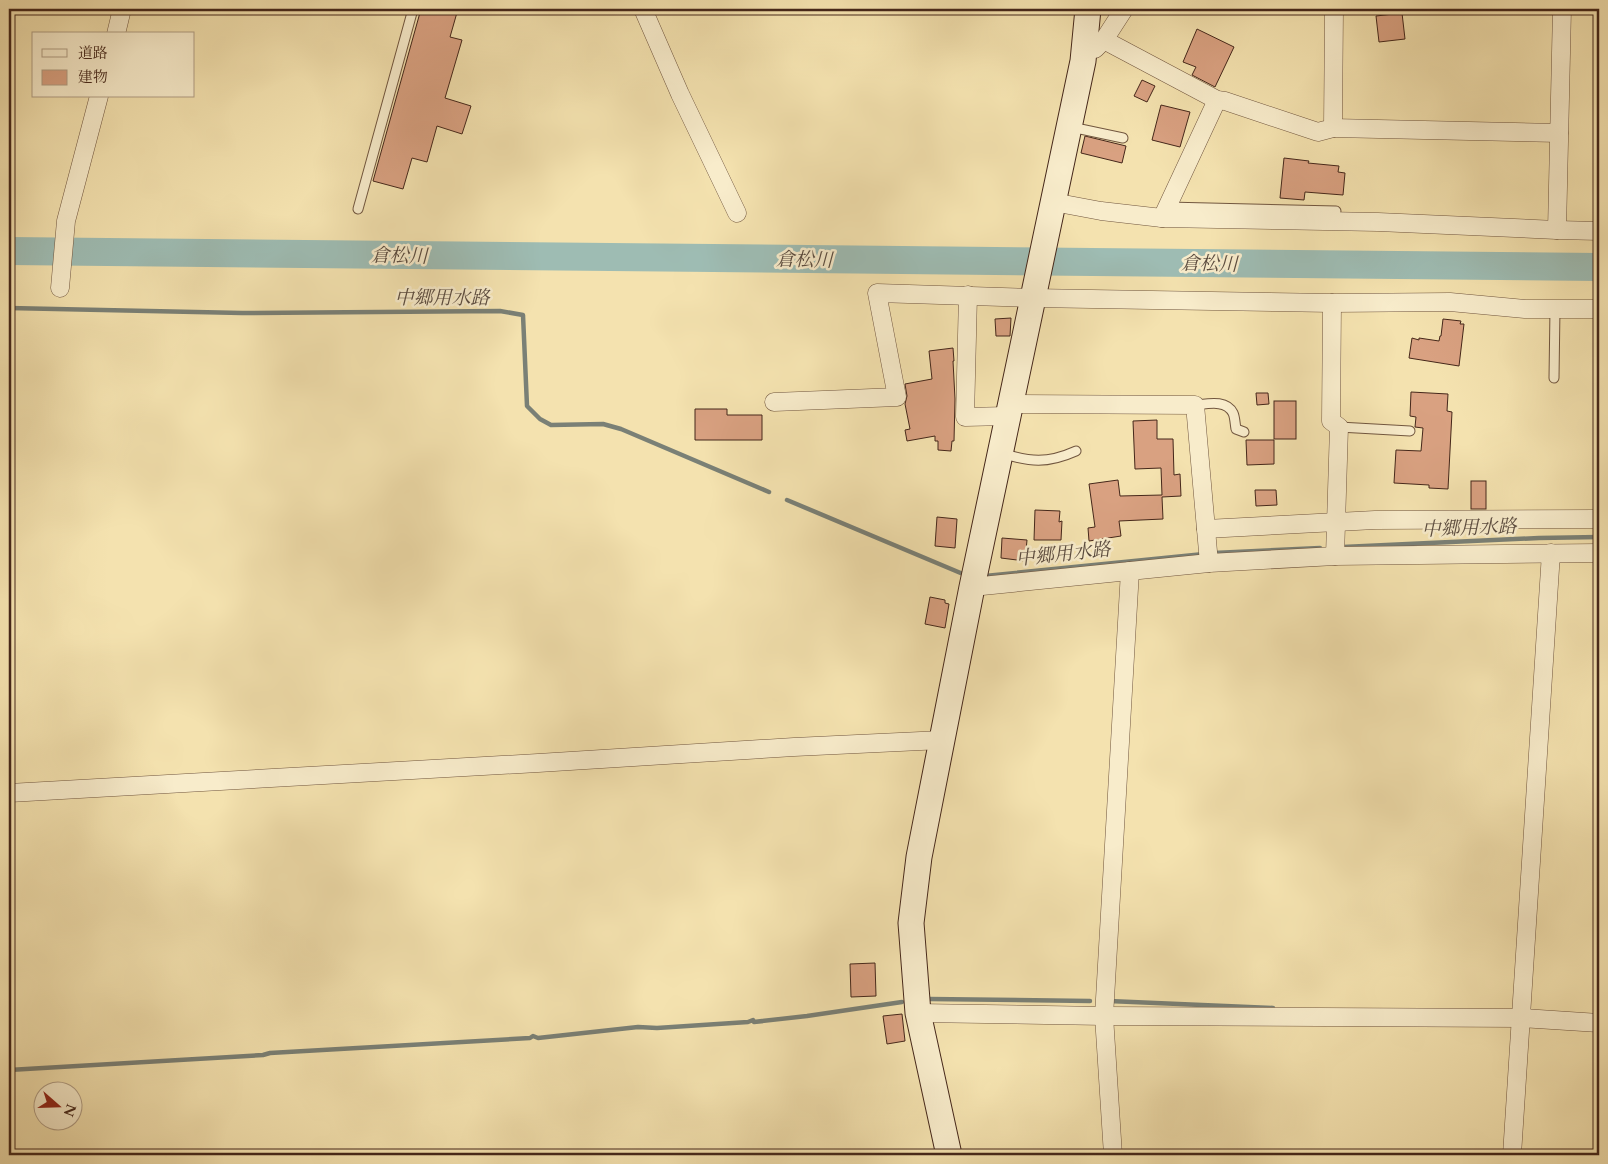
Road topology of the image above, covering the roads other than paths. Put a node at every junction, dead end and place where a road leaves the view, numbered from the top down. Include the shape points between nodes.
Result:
1 (122, 9) edge
2 (413, 9) edge
3 (643, 9) edge
4 (1088, 9) edge
5 (1124, 9) edge
6 (1334, 9) edge
7 (1562, 9) edge
8 (116, 32) edge
9 (1104, 40) junction
10 (1083, 61) junction
11 (98, 98) edge
12 (1217, 100) junction
13 (1069, 127) junction
14 (1333, 128) junction
15 (1559, 133) junction
16 (1123, 138) dead end
17 (1053, 202) junction
18 (358, 210) dead end
19 (1336, 211) dead end
20 (737, 213) dead end
21 (1164, 213) junction
22 (1557, 230) junction
23 (1599, 231) edge
24 (60, 288) dead end
25 (968, 295) junction
26 (1033, 296) junction
27 (1332, 303) junction
28 (1555, 309) junction
29 (1599, 309) edge
30 (1554, 378) dead end
31 (774, 402) dead end
32 (1195, 405) junction
33 (1009, 410) junction
34 (1339, 428) junction
35 (1410, 431) dead end
36 (1244, 432) dead end
37 (1076, 451) dead end
38 (1000, 453) junction
39 (1599, 519) edge
40 (1336, 522) junction
41 (1206, 529) junction
42 (1551, 553) junction
43 (1599, 553) edge
44 (1335, 556) junction
45 (1209, 563) junction
46 (1130, 571) junction
47 (972, 588) junction
48 (942, 740) junction
49 (9, 793) edge
50 (918, 1013) junction
51 (1104, 1016) junction
52 (1522, 1018) junction
53 (1599, 1023) edge
54 (949, 1155) edge
55 (1113, 1155) edge
56 (1512, 1155) edge

1 - 8 street
2 - 18 lane
3 - 20 street
4 - 10 street
5 - 9 street
6 - 14 street
7 - 15 street
9 - 10 street
9 - 12 street
10 - 13 street
11 - 24 street via 66,221
12 - 14 street via 1318,132
12 - 21 street
13 - 16 lane
13 - 17 street
14 - 15 street
15 - 22 street
17 - 21 street via 1101,211
17 - 26 street
19 - 21 lane
21 - 22 street
22 - 23 street
25 - 26 street
25 - 31 street via 877,293 897,397
25 - 33 street via 965,417
26 - 27 street
26 - 33 street
27 - 28 street via 1450,302
27 - 34 street via 1331,421
28 - 29 street
28 - 30 lane
32 - 33 street
32 - 36 lane via 1224,405 1234,414 1236,429
32 - 41 street
33 - 38 street
34 - 35 lane
34 - 40 street
37 - 38 lane via 1045,461 1024,460
38 - 47 street
39 - 40 street
40 - 41 street
40 - 44 street
41 - 45 street
42 - 43 street
42 - 44 street
42 - 52 street
44 - 45 street
45 - 46 street
46 - 47 street
46 - 51 street
47 - 48 street
48 - 49 street
48 - 50 street via 919,857 911,923
50 - 51 street
50 - 54 street
51 - 52 street
51 - 55 street
52 - 53 street
52 - 56 street

